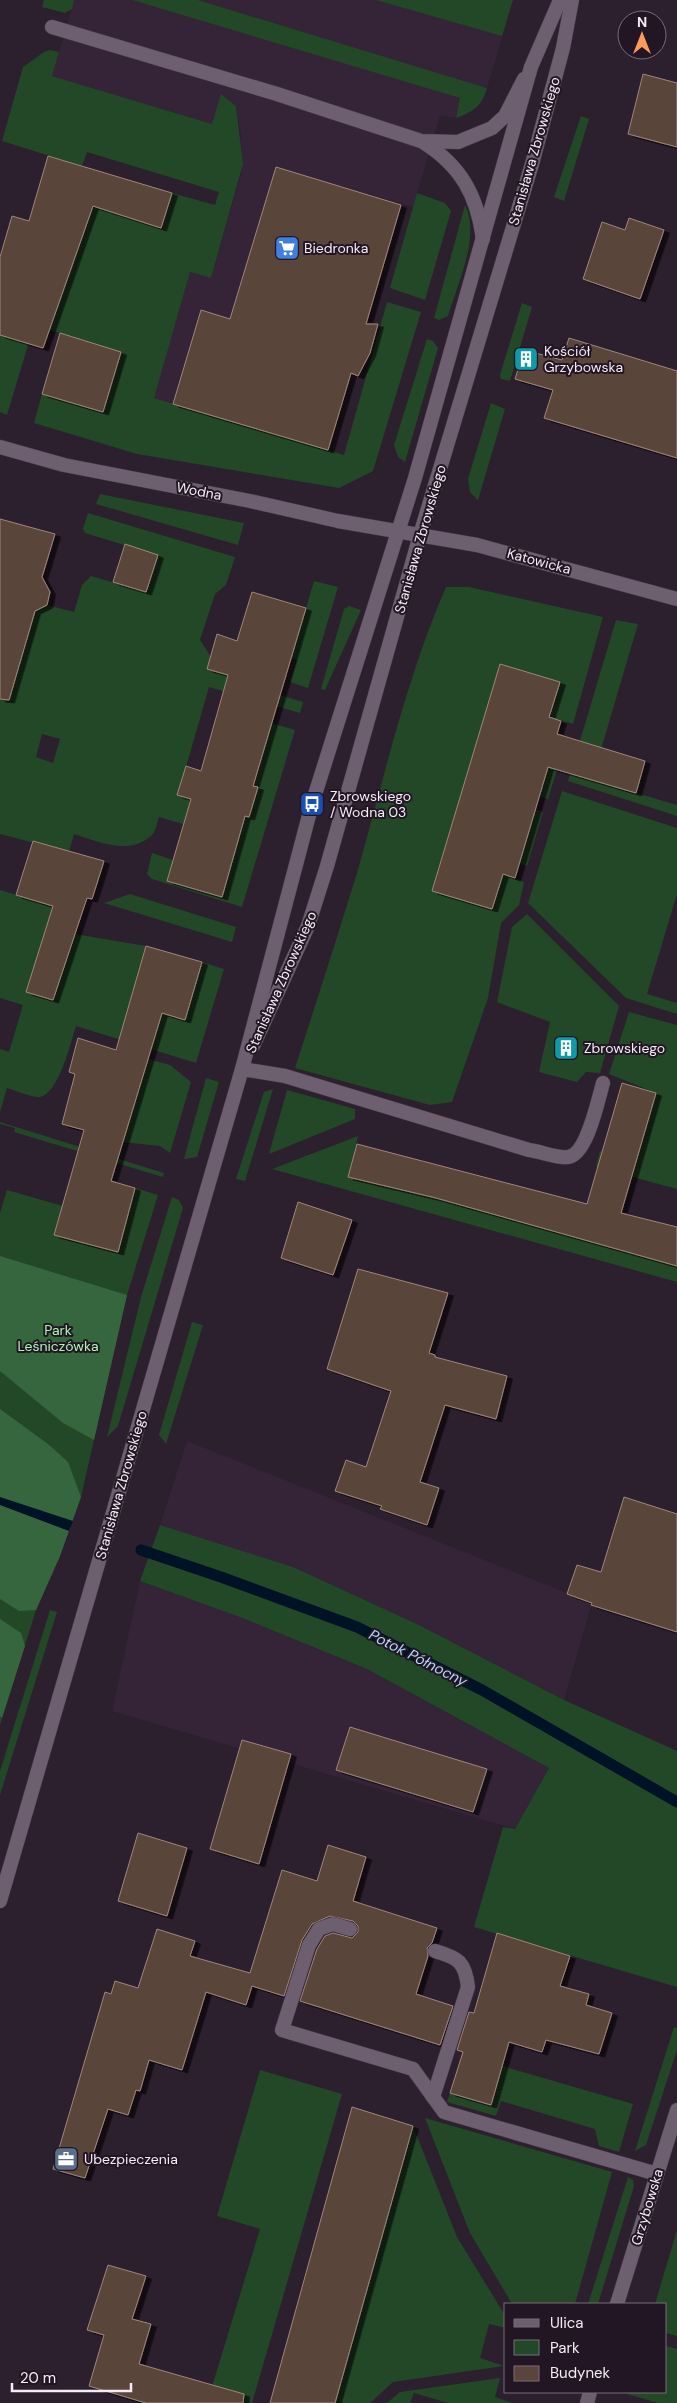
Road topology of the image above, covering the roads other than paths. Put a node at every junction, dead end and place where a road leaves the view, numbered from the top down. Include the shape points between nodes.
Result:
1 (560, 0) edge
2 (572, 0) edge
3 (52, 27) dead end
4 (531, 67) junction
5 (420, 141) junction
6 (483, 240) junction
7 (0, 447) edge
8 (398, 531) junction
9 (420, 535) junction
10 (677, 599) edge
11 (242, 1069) junction
12 (603, 1083) dead end
13 (0, 1902) edge
14 (350, 1929) dead end
15 (435, 1951) dead end
16 (433, 2096) junction
17 (677, 2110) edge
18 (657, 2174) junction
19 (617, 2303) edge

1 - 4 street, Stanisława Zbrowskiego
2 - 9 street, Stanisława Zbrowskiego via 563,48 532,164
3 - 5 street via 277,94
4 - 5 street via 505,116 492,128 458,142
4 - 6 street, Stanisława Zbrowskiego
5 - 6 street via 452,164 468,187 479,212
6 - 8 street, Stanisława Zbrowskiego
7 - 8 street, Wodna via 64,465
8 - 9 street, Katowicka
8 - 11 street, Stanisława Zbrowskiego via 312,804
9 - 10 street, Katowicka via 478,545
9 - 11 street, Stanisława Zbrowskiego via 308,926
11 - 12 street via 285,1076 530,1150 567,1158 578,1152 587,1136
11 - 13 street, Stanisława Zbrowskiego
14 - 16 street via 333,1924 318,1929 309,1945 282,2030 413,2069
15 - 16 street via 456,1957 466,1970 468,1987
16 - 18 street via 444,2112
17 - 18 street, Grzybowska
18 - 19 street, Grzybowska

